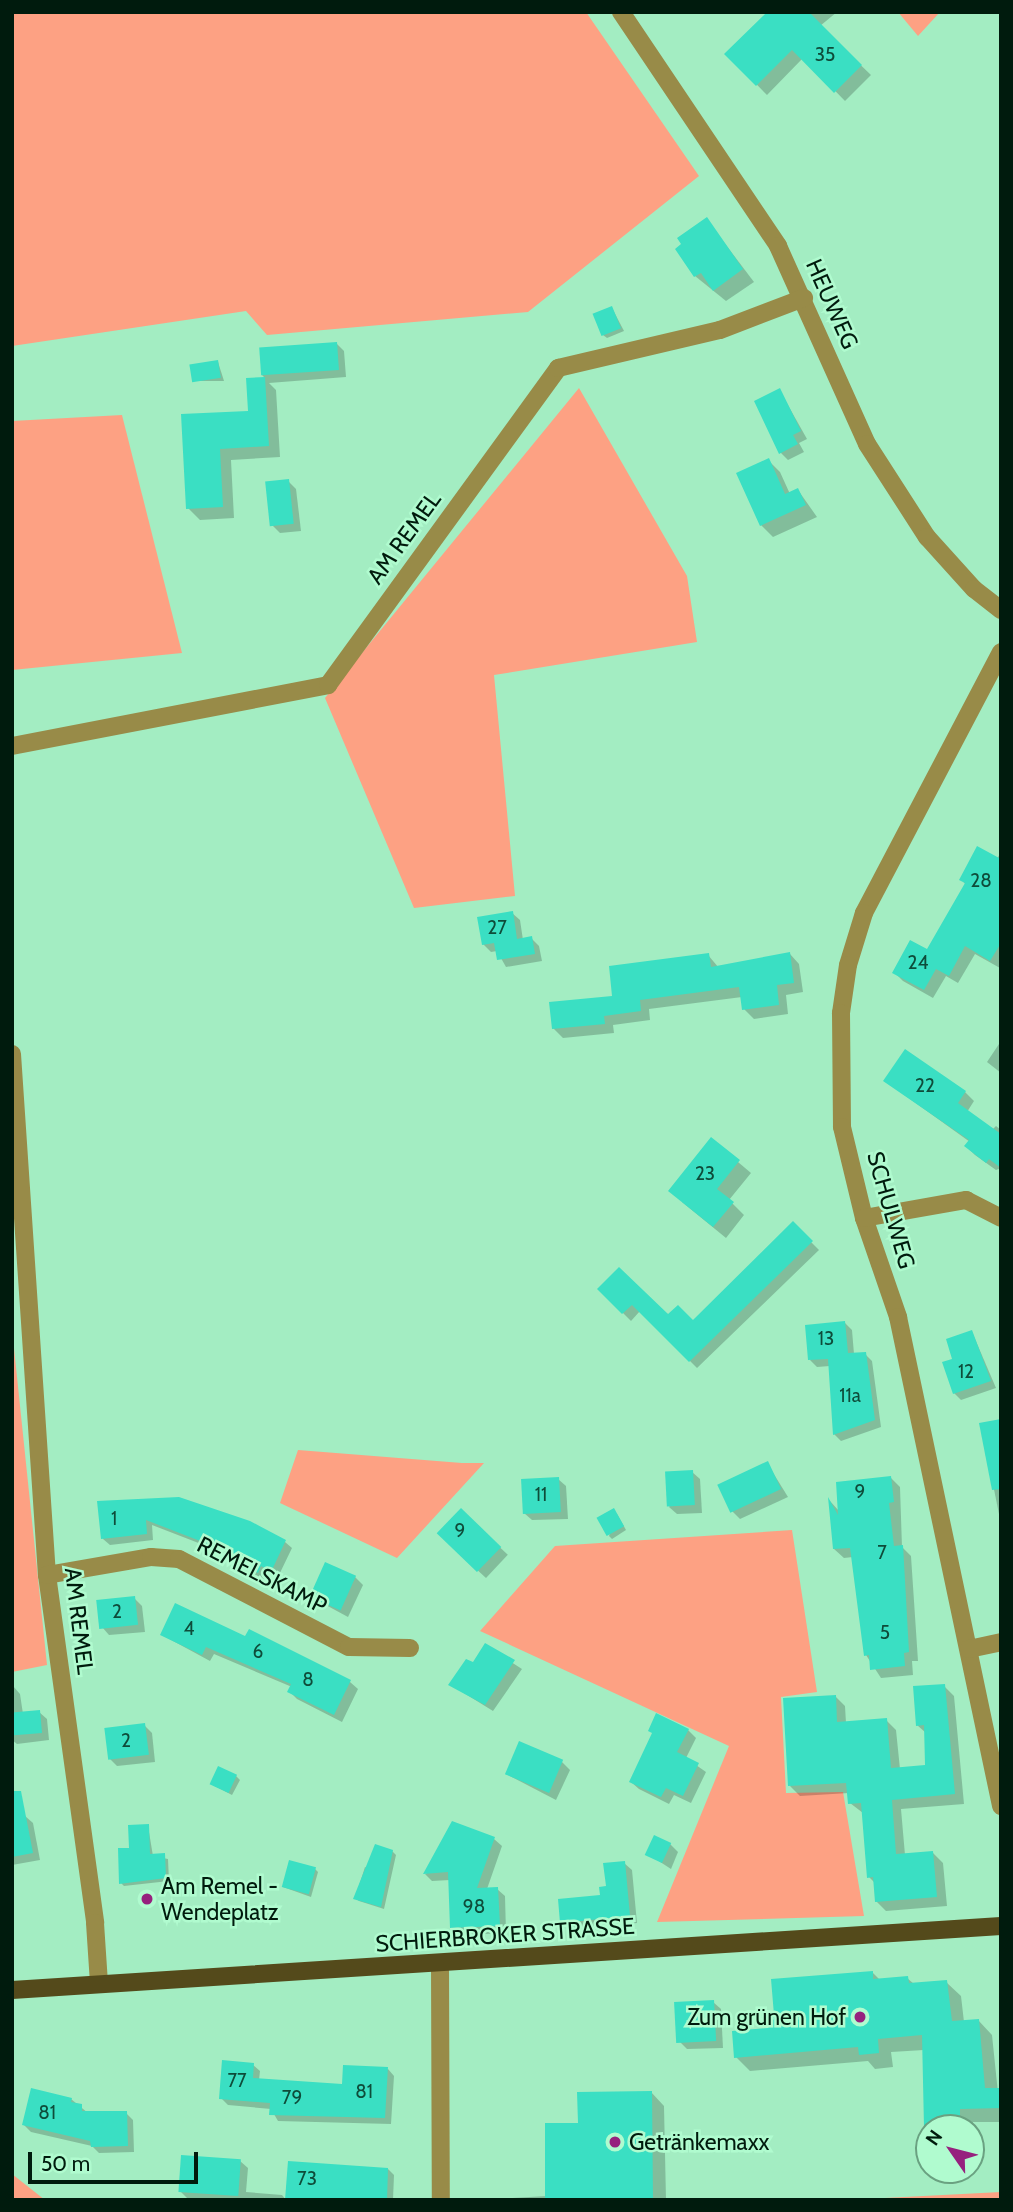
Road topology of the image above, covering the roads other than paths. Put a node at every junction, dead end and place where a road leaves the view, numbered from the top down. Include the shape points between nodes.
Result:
1 (621, 12) edge
2 (804, 298) junction
3 (1001, 610) edge
4 (1001, 652) edge
5 (12, 746) edge
6 (12, 1054) edge
7 (14, 1075) edge
8 (864, 1218) junction
9 (1001, 1218) edge
10 (47, 1575) junction
11 (1001, 1642) edge
12 (410, 1648) dead end
13 (969, 1649) junction
14 (1001, 1806) edge
15 (1001, 1926) edge
16 (440, 1965) junction
17 (99, 1984) junction
18 (12, 1990) edge
19 (441, 2200) edge

1 - 2 street, HEUWEG via 778,246
2 - 3 street, HEUWEG via 875,456 942,556
2 - 5 street, AM REMEL via 720,330 558,368 328,685
4 - 8 street, SCHULWEG via 869,902 848,965 841,1013 842,1127
6 - 7 street, AM REMEL
7 - 10 street, AM REMEL
8 - 9 street via 966,1200
8 - 13 street, SCHULWEG via 898,1317
10 - 12 street, REMELSKAMP via 151,1557 179,1559 349,1647
10 - 17 street, AM REMEL via 95,1923
11 - 13 street
13 - 14 street, SCHULWEG
15 - 16 main road, SCHIERBROKER STRASSE
16 - 17 main road, SCHIERBROKER STRASSE
16 - 19 street
17 - 18 main road, SCHIERBROKER STRASSE

